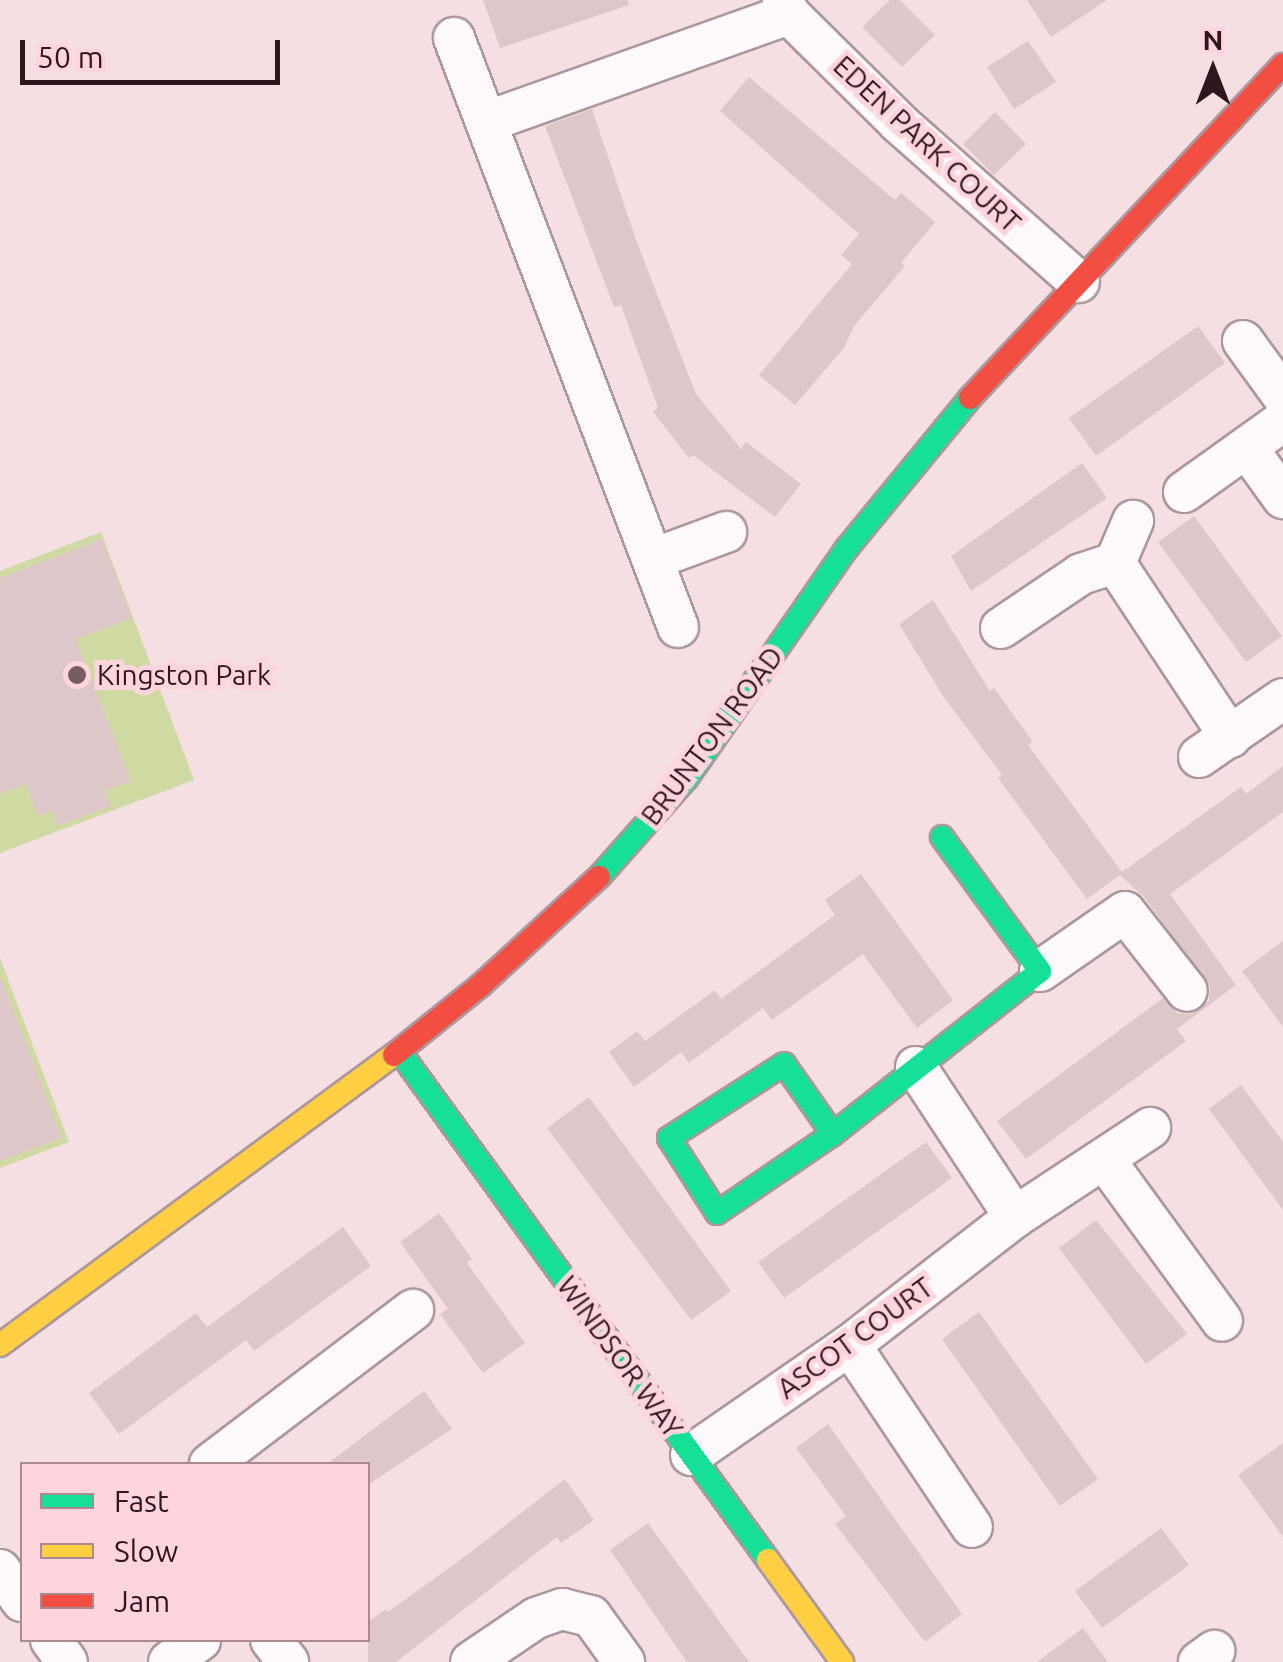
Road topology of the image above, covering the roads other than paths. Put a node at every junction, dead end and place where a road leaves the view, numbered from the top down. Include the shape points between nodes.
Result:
1 (786, 7) edge
2 (454, 38) dead end
3 (1283, 65) edge
4 (486, 122) junction
5 (1079, 282) junction
6 (1243, 341) dead end
7 (1283, 396) edge
8 (1283, 421) edge
9 (1247, 448) junction
10 (1280, 487) edge
11 (1184, 492) dead end
12 (1133, 521) dead end
13 (726, 532) dead end
14 (653, 559) junction
15 (1115, 563) junction
16 (678, 627) dead end
17 (1001, 628) dead end
18 (1283, 699) edge
19 (942, 837) dead end
20 (1040, 972) junction
21 (1187, 991) dead end
22 (399, 1051) junction
23 (916, 1067) junction
24 (1150, 1128) dead end
25 (833, 1134) junction
26 (1104, 1159) junction
27 (1016, 1217) junction
28 (413, 1310) dead end
29 (1222, 1321) dead end
30 (0, 1345) edge
31 (850, 1345) junction
32 (691, 1454) junction
33 (213, 1462) edge
34 (972, 1527) dead end
35 (0, 1570) edge
36 (20, 1598) edge
37 (52, 1642) edge
38 (197, 1642) edge
39 (273, 1642) edge
40 (496, 1655) edge
41 (67, 1662) edge
42 (170, 1662) edge
43 (288, 1662) edge
44 (624, 1662) edge
45 (842, 1662) edge

1 - 4 street
1 - 5 street, EDEN PARK COURT via 899,122
2 - 4 street
3 - 5 street, BRUNTON ROAD
4 - 14 street
5 - 22 street, BRUNTON ROAD via 893,490 652,821 545,929
6 - 7 street
8 - 9 street
9 - 10 street
9 - 11 street
12 - 15 street
13 - 14 street
14 - 16 street
15 - 17 street via 1081,574
15 - 18 street via 1214,747
19 - 20 street
20 - 21 street via 1125,912
20 - 23 street
22 - 30 street, BRUNTON ROAD
22 - 32 street, WINDSOR WAY
23 - 25 street
23 - 27 street
24 - 26 street, ASCOT COURT
25 - 25 street via 717,1213 669,1138 784,1064
26 - 27 street, ASCOT COURT
26 - 29 street
27 - 31 street, ASCOT COURT
28 - 33 street
31 - 32 street, ASCOT COURT
31 - 34 street
32 - 45 street, WINDSOR WAY
35 - 36 street
37 - 41 street
38 - 42 street
39 - 43 street
40 - 44 street via 536,1618 562,1609 591,1616

